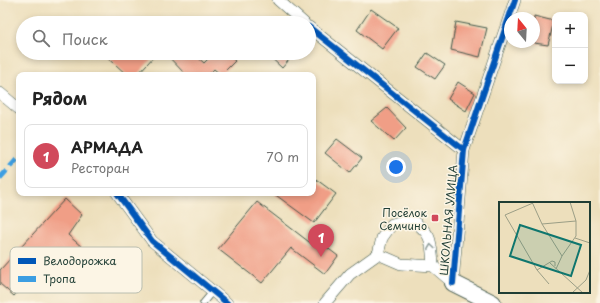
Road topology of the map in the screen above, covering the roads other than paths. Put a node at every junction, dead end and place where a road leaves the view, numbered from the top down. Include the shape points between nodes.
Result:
1 (278, 0) edge
2 (515, 0) edge
3 (296, 16) edge
4 (316, 33) edge
5 (0, 93) edge
6 (16, 106) edge
7 (464, 150) junction
8 (119, 196) edge
9 (378, 254) junction
10 (433, 266) junction
11 (453, 283) junction
12 (212, 291) junction
13 (203, 303) edge
14 (227, 303) edge
15 (325, 303) edge
16 (493, 303) edge

1 - 3 street
2 - 7 street, ШКОЛЬНАЯ УЛИЦА
4 - 7 street
5 - 6 street
7 - 11 street, ШКОЛЬНАЯ УЛИЦА
8 - 12 street via 152,241
9 - 10 street, ШКОЛЬНАЯ УЛИЦА via 400,264
10 -> 9 street via 431,242 425,229 410,219 392,224 382,238
9 - 15 street via 350,274
10 - 11 street, ШКОЛЬНАЯ УЛИЦА
11 - 16 street
12 - 13 lane
12 - 14 street

